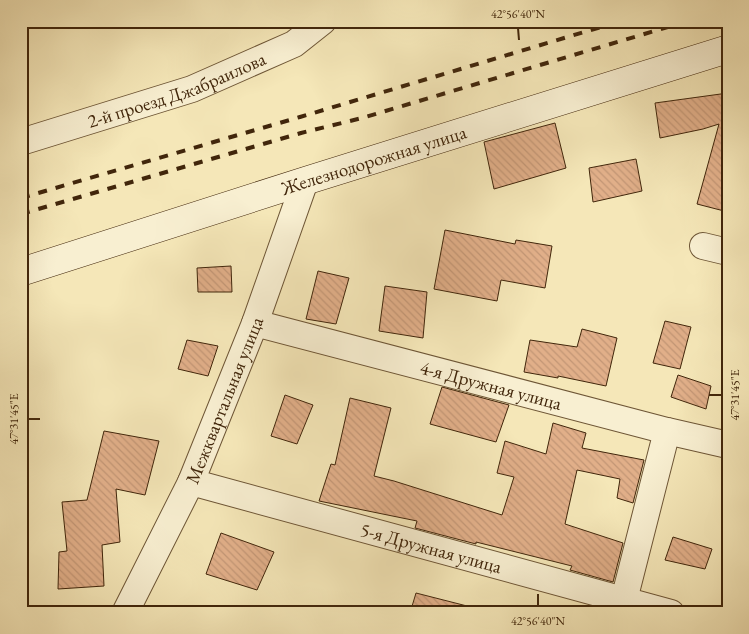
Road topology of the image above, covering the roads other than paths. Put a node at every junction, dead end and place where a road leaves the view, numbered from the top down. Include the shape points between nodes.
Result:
1 (323, 21) edge
2 (728, 49) edge
3 (21, 142) edge
4 (305, 180) junction
5 (21, 272) edge
6 (255, 323) junction
7 (667, 431) junction
8 (728, 445) edge
9 (191, 482) junction
10 (622, 606) edge
11 (125, 613) edge
12 (671, 613) edge

1 - 3 street, 2-й проезд Джабраилова via 294,44 192,90
2 - 4 street, Железнодорожная улица
4 - 5 street, Железнодорожная улица
4 - 6 street, Межквартальная улица
6 - 7 street, 4-я Дружная улица
6 - 9 street, Межквартальная улица
7 - 8 street, 4-я Дружная улица
7 - 10 street
9 - 10 street, 5-я Дружная улица
9 - 11 street, Межквартальная улица
10 - 12 street, 5-я Дружная улица

